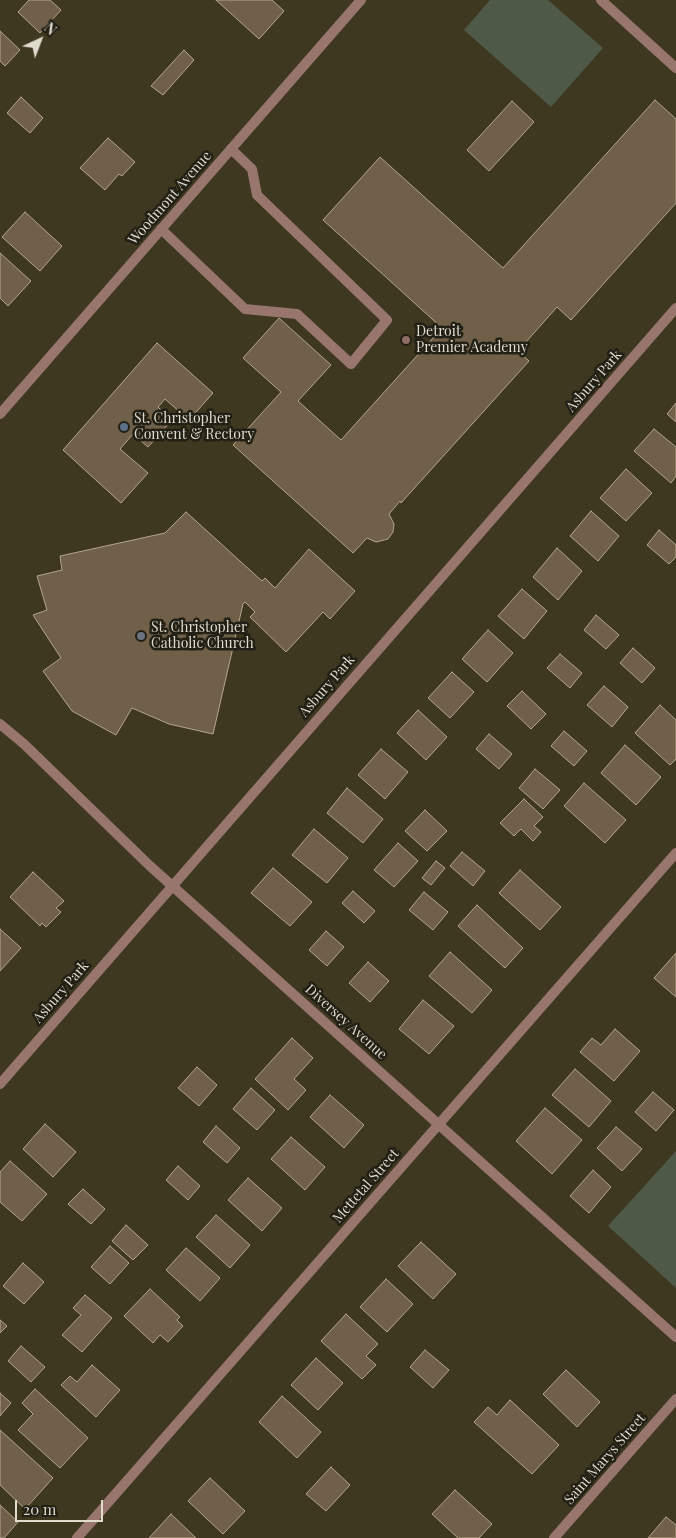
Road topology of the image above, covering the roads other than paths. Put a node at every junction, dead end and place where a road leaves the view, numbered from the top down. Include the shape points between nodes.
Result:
1 (361, 0) edge
2 (601, 0) edge
3 (676, 68) edge
4 (231, 149) junction
5 (161, 229) junction
6 (676, 308) edge
7 (0, 414) edge
8 (0, 724) edge
9 (676, 853) edge
10 (172, 885) junction
11 (0, 1084) edge
12 (439, 1124) junction
13 (676, 1337) edge
14 (676, 1399) edge
15 (77, 1538) edge
16 (554, 1538) edge

1 - 4 street, Woodmont Avenue
2 - 3 street
4 - 5 street, Woodmont Avenue
4 - 5 street via 252,169 257,195 387,320 351,364 297,314 246,309
5 - 7 street, Woodmont Avenue
6 - 10 street, Asbury Park
8 - 10 street, Diversey Avenue
9 - 12 street, Mettetal Street
10 - 11 street, Asbury Park
10 - 12 street, Diversey Avenue
12 - 13 street, Diversey Avenue
12 - 15 street, Mettetal Street
14 - 16 street, Saint Marys Street

